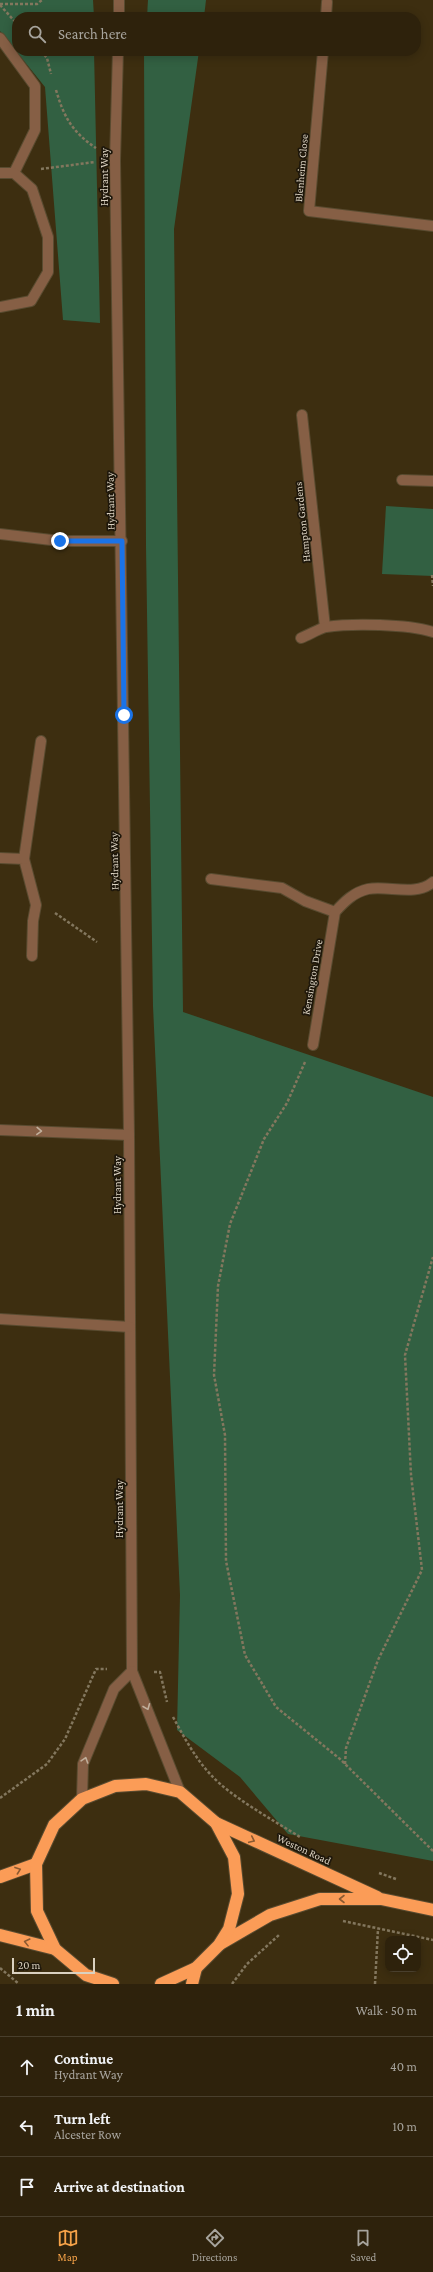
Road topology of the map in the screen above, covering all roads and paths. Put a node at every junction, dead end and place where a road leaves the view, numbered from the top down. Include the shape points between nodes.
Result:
1 (42, 0) edge
2 (119, 0) edge
3 (328, 2) dead end
4 (0, 4) edge
5 (118, 12) edge
6 (327, 12) edge
7 (12, 18) edge
8 (0, 38) edge
9 (12, 54) edge
10 (13, 56) edge
11 (45, 56) edge
12 (118, 56) edge
13 (323, 56) edge
14 (53, 79) dead end
15 (55, 86) dead end
16 (115, 160) junction
17 (0, 173) edge
18 (14, 173) junction
19 (433, 226) edge
20 (0, 307) edge
21 (302, 415) dead end
22 (402, 480) dead end
23 (433, 481) edge
24 (0, 534) edge
25 (122, 541) junction
26 (432, 576) dead end
27 (433, 586) edge
28 (325, 627) junction
29 (433, 632) edge
30 (301, 638) dead end
31 (41, 741) dead end
32 (0, 858) edge
33 (24, 859) junction
34 (211, 879) dead end
35 (433, 882) edge
36 (35, 902) junction
37 (335, 912) junction
38 (97, 942) dead end
39 (32, 956) dead end
40 (313, 1045) joint
41 (0, 1130) edge
42 (129, 1135) junction
43 (433, 1257) edge
44 (0, 1319) edge
45 (130, 1327) junction
46 (96, 1669) dead end
47 (132, 1671) junction
48 (160, 1672) dead end
49 (169, 1708) dead end
50 (171, 1714) dead end
51 (345, 1764) junction
52 (180, 1792) junction
53 (0, 1798) edge
54 (82, 1799) junction
55 (216, 1824) junction
56 (301, 1838) dead end
57 (433, 1851) edge
58 (36, 1864) junction
59 (378, 1873) dead end
60 (0, 1877) edge
61 (400, 1881) dead end
62 (381, 1899) junction
63 (433, 1910) edge
64 (342, 1921) dead end
65 (378, 1929) junction
66 (284, 1932) dead end
67 (0, 1935) edge
68 (433, 1940) edge
69 (219, 1945) junction
70 (55, 1949) junction
71 (0, 1968) edge
72 (196, 1968) junction
73 (19, 1984) edge
74 (113, 1984) edge
75 (161, 1984) edge
76 (192, 1984) edge
77 (232, 1984) edge
78 (375, 1984) edge

1 - 4 path via 36,4
2 - 5 street
3 - 6 street
4 - 7 path
8 - 9 street
10 - 18 street via 35,86 35,130
11 - 14 path
12 - 16 street, Hydrant Way
13 - 19 street, Blenheim Close via 309,211
15 - 16 path via 63,114 83,139
16 - 18 path
16 - 25 street, Hydrant Way
17 - 18 street
18 - 20 street via 32,189 48,237 48,272 32,301
21 - 28 street, Hampton Gardens
22 - 23 street
24 - 25 street via 60,541
25 - 42 street, Hydrant Way
26 - 27 path
28 - 29 street via 375,625 423,628
28 - 30 street
31 - 33 street
32 - 33 street
33 - 36 street
34 - 37 street via 282,888 305,901
35 - 37 street via 408,890 368,889 348,898
36 - 38 path
36 - 39 street
37 - 40 street, Kensington Drive
40 - 51 path via 287,1103 264,1139 230,1224 218,1286 214,1375 225,1435 226,1561 245,1655 276,1707
41 -> 42 street
42 - 45 street, Hydrant Way
43 - 51 path via 405,1355 411,1475 422,1570 378,1660 346,1748
44 - 45 street
45 - 47 street, Hydrant Way
46 - 53 path via 65,1739 47,1764
47 -> 52 street, Hydrant Way
54 -> 47 street via 83,1764 114,1689
48 - 49 path
50 - 56 path via 188,1744 211,1775
51 - 57 path
52 - 54 highway via 146,1784 115,1786
52 - 55 highway
54 - 58 highway via 54,1825
55 -> 62 highway, Weston Road
55 - 69 highway via 234,1857 238,1894 229,1929
60 -> 58 highway
58 - 70 highway via 37,1911
59 - 61 path
62 - 63 highway, Weston Road
62 -> 69 highway, Weston Road via 320,1899 270,1915
64 - 65 path
65 - 68 path
65 - 78 path
66 - 77 path via 247,1964
70 -> 67 highway
69 - 72 highway
70 - 74 highway via 86,1975
71 - 73 path
72 - 75 highway
72 - 76 highway

